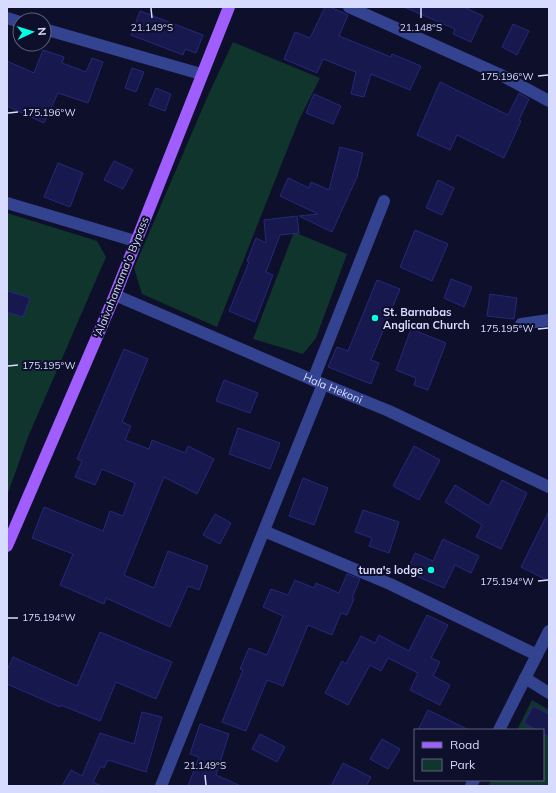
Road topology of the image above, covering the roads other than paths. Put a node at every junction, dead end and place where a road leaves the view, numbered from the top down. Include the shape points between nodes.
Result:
1 (229, 7) edge
2 (349, 7) edge
3 (52, 31) edge
4 (201, 74) junction
5 (549, 101) edge
6 (384, 201) dead end
7 (7, 203) edge
8 (135, 241) junction
9 (115, 295) junction
10 (549, 320) edge
11 (521, 324) dead end
12 (318, 382) junction
13 (549, 487) edge
14 (264, 531) junction
15 (7, 546) edge
16 (549, 632) edge
17 (537, 654) junction
18 (525, 678) junction
19 (549, 693) edge
20 (500, 729) edge
21 (162, 786) edge

1 - 4 main road, 'Alaivahamama'o Bypass
2 - 5 street via 501,76
3 - 4 street
4 - 8 main road, 'Alaivahamama'o Bypass
6 - 12 street
7 - 8 street
8 - 9 main road, 'Alaivahamama'o Bypass
9 - 12 street, Hala Hekoni
9 - 15 main road, 'Alaivahamama'o Bypass
10 - 11 street
12 - 13 street, Hala Hekoni via 389,411
12 - 14 street
14 - 17 street via 390,584
14 - 21 street
16 - 17 street
17 - 18 street
18 - 19 street
18 - 20 street

